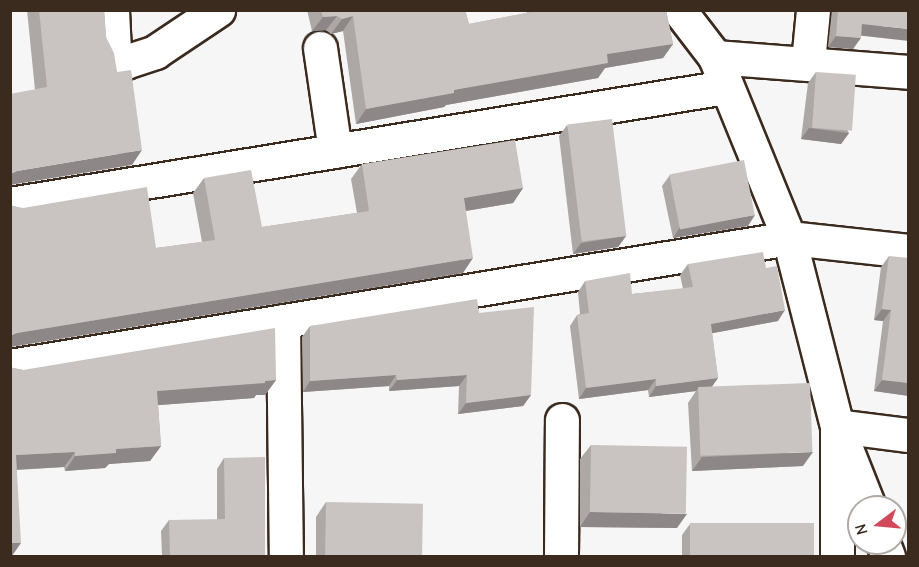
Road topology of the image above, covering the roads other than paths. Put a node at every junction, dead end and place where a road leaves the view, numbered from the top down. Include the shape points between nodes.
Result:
1 (112, 10) edge
2 (218, 10) edge
3 (680, 10) edge
4 (813, 10) edge
5 (320, 48) dead end
6 (808, 62) junction
7 (720, 72) junction
8 (909, 72) edge
9 (335, 151) junction
10 (10, 204) edge
11 (789, 238) junction
12 (909, 251) edge
13 (283, 321) junction
14 (10, 366) edge
15 (562, 420) dead end
16 (837, 426) junction
17 (909, 435) edge
18 (864, 495) edge
19 (286, 556) edge
20 (561, 556) edge
21 (837, 556) edge

1 - 2 street via 114,51 125,62 154,52
3 - 7 street
4 - 6 street
5 - 9 street
6 - 7 street
6 - 8 street
7 - 9 street
7 - 11 street
9 - 10 street
11 - 12 street
11 - 13 street
11 - 16 street
13 - 14 street
13 - 19 street
15 - 20 street
16 - 17 street
16 - 18 street
16 - 21 street

